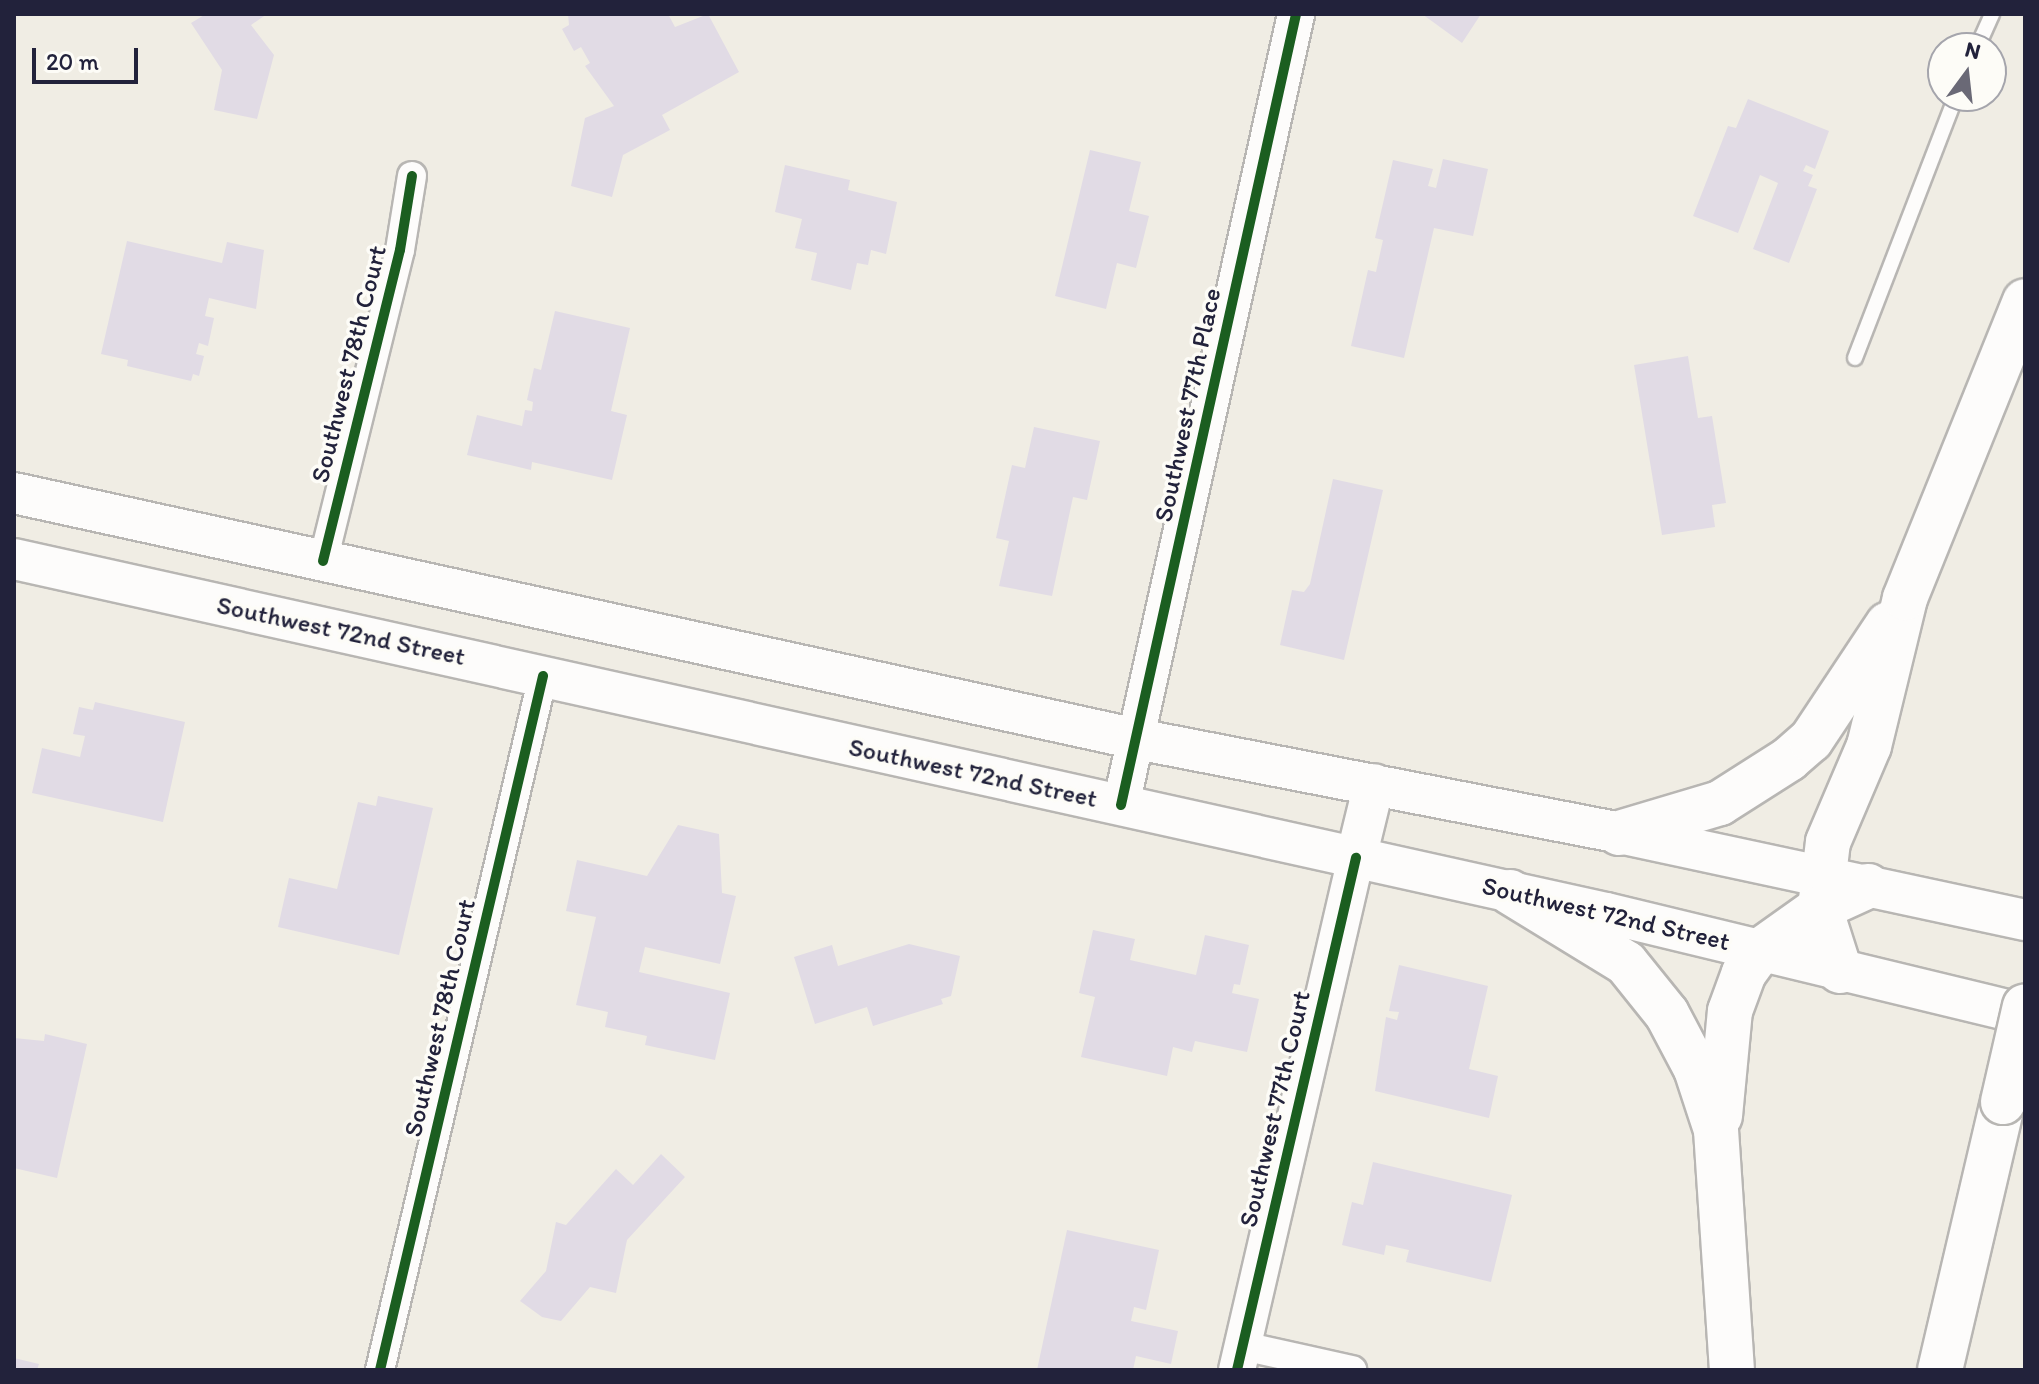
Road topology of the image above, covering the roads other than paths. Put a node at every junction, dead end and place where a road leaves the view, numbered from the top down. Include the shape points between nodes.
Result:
1 (1296, 14) edge
2 (1950, 112) edge
3 (412, 176) dead end
4 (2025, 301) edge
5 (1855, 358) dead end
6 (14, 493) edge
7 (14, 559) edge
8 (323, 561) junction
9 (1905, 598) junction
10 (559, 612) junction
11 (543, 676) junction
12 (1137, 739) junction
13 (1374, 784) junction
14 (1121, 805) junction
15 (1619, 833) junction
16 (1356, 858) junction
17 (1868, 886) joint
18 (1510, 892) junction
19 (1820, 892) junction
20 (2025, 920) edge
21 (1761, 950) junction
22 (1840, 971) junction
23 (2025, 1006) edge
24 (2025, 1014) edge
25 (1716, 1130) junction
26 (1240, 1358) edge
27 (380, 1370) edge
28 (1352, 1370) edge
29 (1732, 1370) edge
30 (1940, 1370) edge

1 - 12 street, Southwest 77th Place
2 - 5 lane
3 - 8 street, Southwest 78th Court via 400,250
4 - 9 highway
6 - 8 main road
7 - 11 main road, Southwest 72nd Street
8 - 10 main road
9 - 15 highway via 1811,740 1789,759 1720,803
9 - 19 highway via 1869,746 1828,842
10 - 11 main road
10 - 12 main road
11 - 14 main road, Southwest 72nd Street
11 - 27 street, Southwest 78th Court
12 - 13 main road
12 - 14 street, Southwest 77th Place
13 - 15 main road
13 - 16 main road
14 - 16 main road, Southwest 72nd Street
15 - 19 main road
16 - 18 main road, Southwest 72nd Street
16 - 26 street, Southwest 77th Court
17 - 19 highway
17 - 20 main road
18 - 21 main road, Southwest 72nd Street
18 - 25 highway via 1607,947 1642,981 1667,1014 1696,1069
19 - 21 highway
19 - 22 highway
21 - 22 main road, Southwest 72nd Street
21 - 25 highway via 1744,973 1730,1011 1725,1095
22 - 24 main road, Southwest 72nd Street
23 - 30 highway, bridge
25 - 29 highway
26 - 28 street

